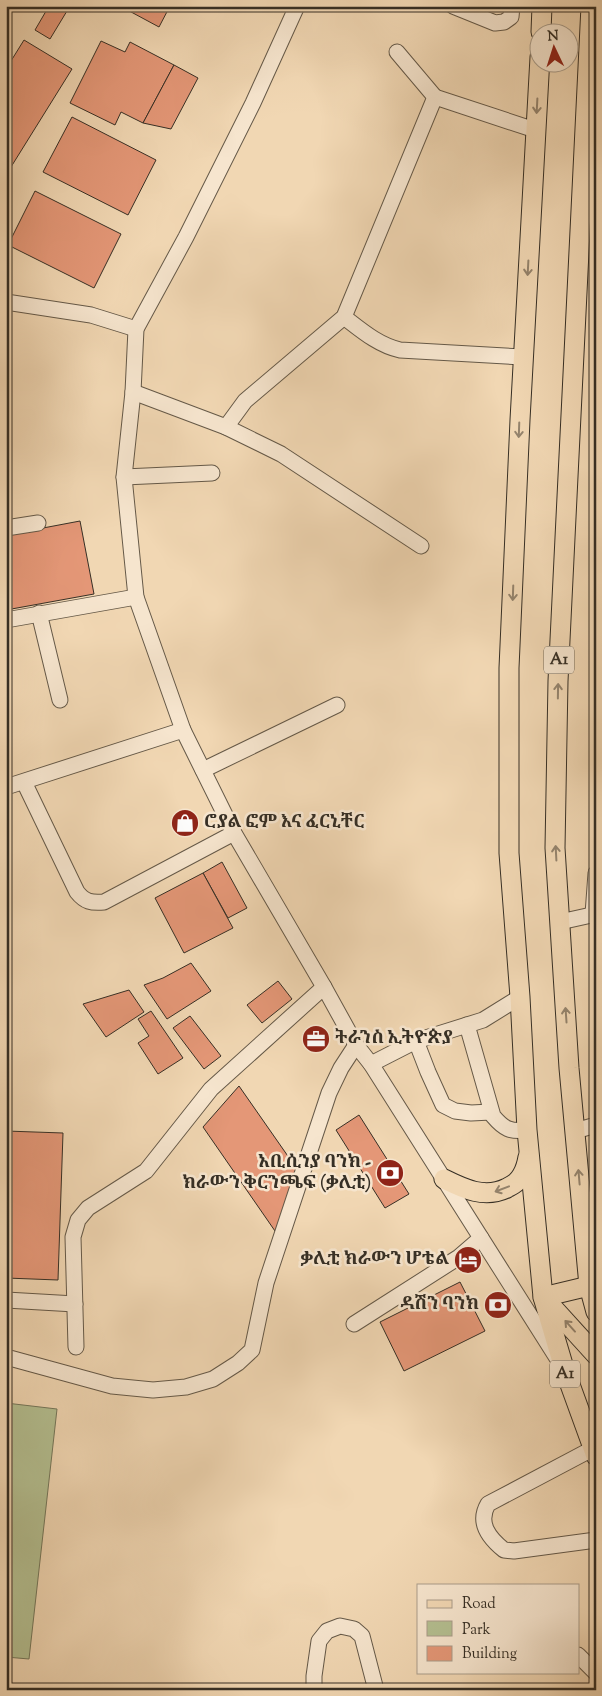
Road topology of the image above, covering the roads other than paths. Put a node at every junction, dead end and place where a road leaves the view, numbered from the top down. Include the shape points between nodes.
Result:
1 (297, 6) edge
2 (453, 6) edge
3 (512, 6) edge
4 (542, 6) edge
5 (591, 6) edge
6 (541, 22) edge
7 (396, 52) dead end
8 (539, 72) edge
9 (435, 97) junction
10 (536, 130) junction
11 (6, 302) edge
12 (344, 317) junction
13 (136, 329) junction
14 (523, 357) junction
15 (133, 392) junction
16 (226, 427) junction
17 (212, 473) dead end
18 (124, 477) junction
19 (38, 523) dead end
20 (6, 528) edge
21 (421, 546) dead end
22 (136, 597) junction
23 (39, 613) junction
24 (6, 620) edge
25 (60, 700) dead end
26 (337, 705) dead end
27 (183, 730) junction
28 (203, 770) junction
29 (24, 782) junction
30 (6, 787) edge
31 (234, 833) junction
32 (596, 873) edge
33 (595, 914) edge
34 (560, 922) junction
35 (324, 987) junction
36 (520, 997) junction
37 (467, 1025) junction
38 (416, 1041) junction
39 (356, 1045) junction
40 (371, 1064) junction
41 (491, 1112) junction
42 (596, 1125) edge
43 (527, 1130) junction
44 (575, 1131) junction
45 (530, 1153) junction
46 (444, 1179) junction
47 (481, 1238) junction
48 (589, 1286) junction
49 (543, 1297) junction
50 (6, 1300) edge
51 (75, 1304) junction
52 (596, 1312) edge
53 (354, 1324) dead end
54 (76, 1347) dead end
55 (596, 1355) edge
56 (6, 1357) edge
57 (564, 1368) junction
58 (595, 1446) edge
59 (596, 1540) edge
60 (580, 1657) edge
61 (596, 1673) edge
62 (314, 1690) edge
63 (376, 1690) edge

1 - 13 street via 249,112
2 - 3 street via 495,23 504,22 511,16
4 - 6 main road
34 -> 5 main road, A1 via 555,848 558,681
7 - 9 street
8 -> 10 main road, A1
9 - 10 street
9 - 12 street
10 -> 14 main road, A1
11 - 13 street via 92,314
12 - 14 street via 378,342 400,350
12 - 16 street via 245,401
13 - 15 street
14 -> 36 main road, A1 via 509,668 509,853
15 - 16 street
15 - 18 street
16 - 21 street via 281,454
17 - 18 street
18 - 22 street
19 - 20 street
22 - 23 street
22 - 27 street
23 - 24 street
23 - 25 street
26 - 28 street
27 - 28 street
27 - 29 street
28 - 31 street
29 - 30 street
29 - 31 street via 84,901 104,902
31 - 35 street
32 - 33 street
33 - 34 street
44 -> 34 main road, A1
35 - 39 street
35 - 51 street via 211,1089 146,1171 88,1208 78,1220 73,1236
36 - 37 street via 483,1020
36 - 43 main road, A1
37 - 38 street
37 - 41 street
38 - 40 street
38 - 41 street via 442,1105 455,1111
39 - 40 street
39 - 56 street via 329,1093 266,1283 252,1350 238,1364 214,1379 186,1387 153,1390 112,1386
40 - 46 street
41 - 43 street via 502,1127
42 - 44 street
43 - 45 main road, A1
48 -> 44 main road, A1
45 -> 46 main road via 517,1183 500,1192 473,1192
45 - 49 main road, A1
46 - 47 street
47 - 53 street via 459,1258
47 - 57 street
48 - 49 main road
48 - 52 main road, A1
55 -> 49 main road, A1
49 - 57 main road, A1
50 - 51 street
51 - 54 street
57 - 58 main road, A1
58 - 59 street via 488,1504 483,1520 488,1534 504,1550
60 - 61 street
62 - 63 street via 319,1641 327,1631 340,1626 354,1628 362,1636

